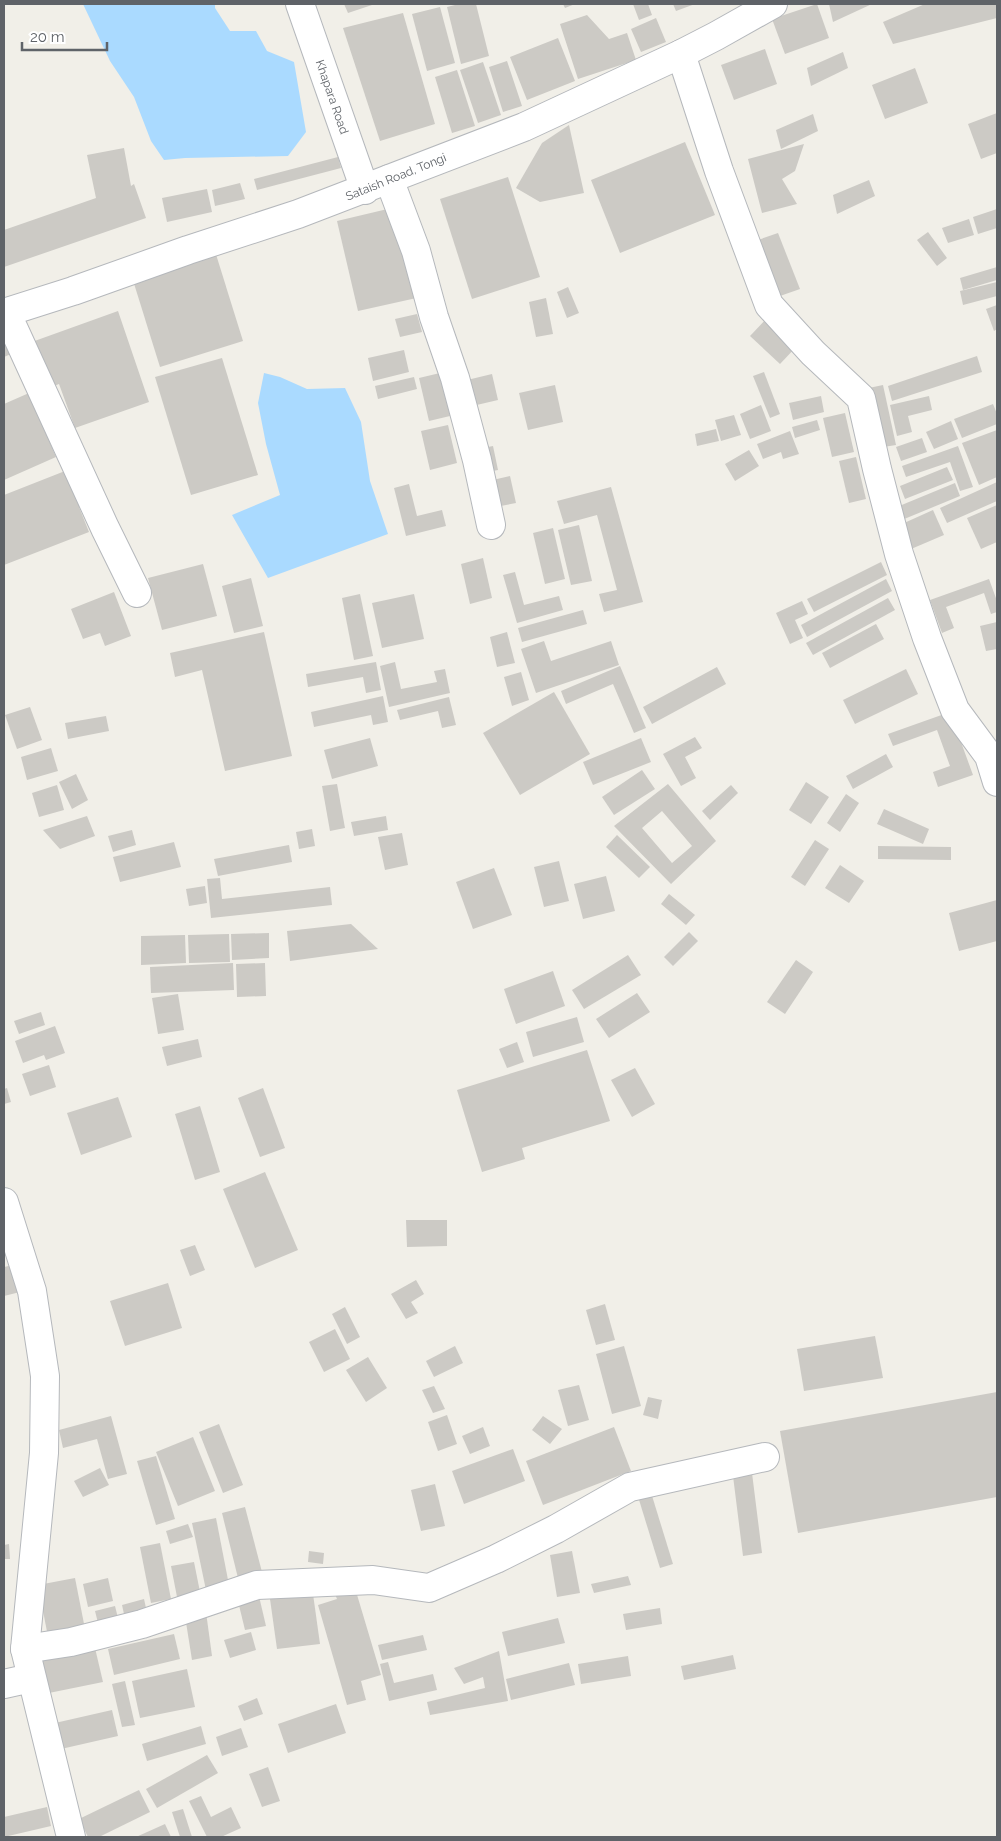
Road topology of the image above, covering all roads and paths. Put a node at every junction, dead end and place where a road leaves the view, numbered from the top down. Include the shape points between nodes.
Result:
1 (300, 4) edge
2 (773, 4) edge
3 (681, 54) junction
4 (377, 185) junction
5 (5, 312) edge
6 (491, 525) dead end
7 (137, 593) dead end
8 (997, 782) edge
9 (4, 1202) edge
10 (765, 1457) dead end
11 (25, 1649) junction
12 (31, 1678) junction
13 (4, 1684) edge
14 (71, 1837) edge

1 - 4 street, Khapara Road
2 - 3 street, Sataish Road, Tongi
3 - 4 street, Sataish Road, Tongi via 524,126
3 - 8 street via 769,305 812,353 861,398 899,554 927,638 955,710 989,756
4 - 5 street, Sataish Road, Tongi
4 - 6 street, Khapara Road via 416,251 478,460
5 - 7 street
9 - 11 street via 32,1290 45,1376 44,1453
10 - 11 street via 630,1487 496,1560 429,1588 373,1580 256,1585 142,1624 71,1642
11 - 12 street
12 - 13 street
12 - 14 street

